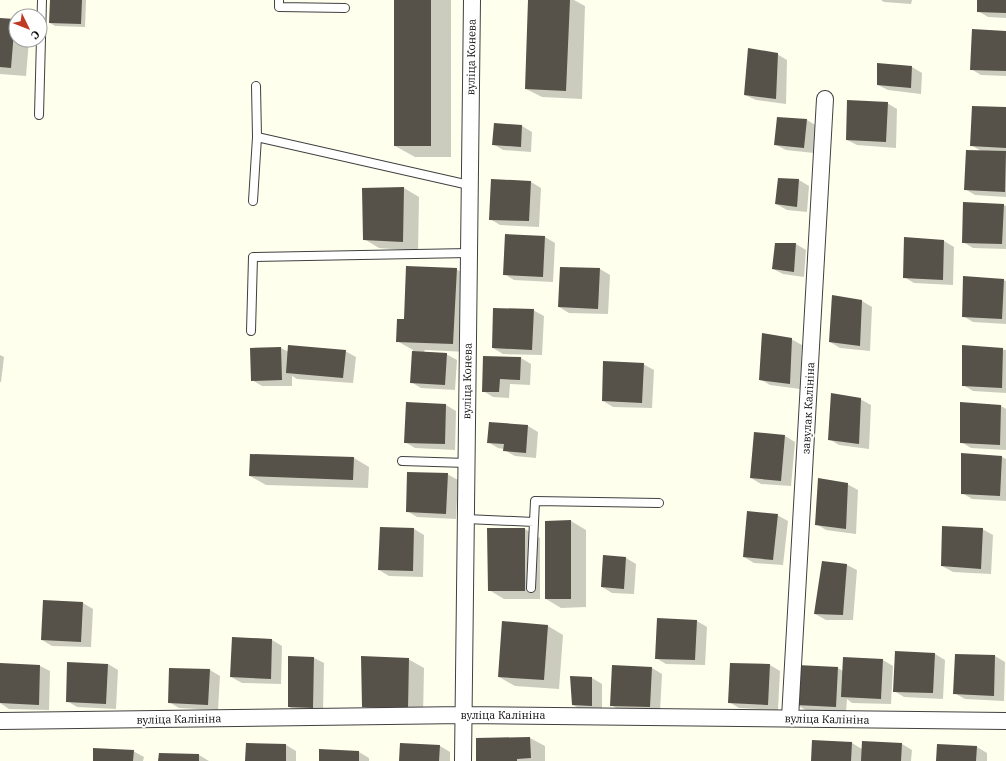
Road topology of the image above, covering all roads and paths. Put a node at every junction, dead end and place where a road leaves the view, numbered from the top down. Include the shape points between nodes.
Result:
1 (42, 0) edge
2 (279, 0) edge
3 (472, 0) edge
4 (345, 8) dead end
5 (256, 86) dead end
6 (825, 99) dead end
7 (39, 115) dead end
8 (257, 137) junction
9 (470, 185) junction
10 (253, 201) dead end
11 (469, 253) junction
12 (251, 331) dead end
13 (402, 461) dead end
14 (467, 462) junction
15 (659, 503) dead end
16 (466, 519) junction
17 (534, 522) junction
18 (531, 588) dead end
19 (464, 715) junction
20 (790, 718) junction
21 (0, 721) edge
22 (1006, 721) edge
23 (463, 761) edge

1 - 7 lane
2 - 4 lane via 279,7
3 - 9 street, вуліца Конева
5 - 8 lane
6 - 20 street, завулак Калініна
8 - 9 lane
8 - 10 lane
9 - 11 street, вуліца Конева
11 - 12 lane via 253,257
11 - 14 street, вуліца Конева
13 - 14 lane
14 - 16 street, вуліца Конева
15 - 17 lane via 535,500
16 - 17 lane
16 - 19 street, вуліца Конева
17 - 18 lane
19 - 20 street, вуліца Калініна
19 - 21 street, вуліца Калініна
19 - 23 street, вуліца Конева
20 - 22 street, вуліца Калініна

